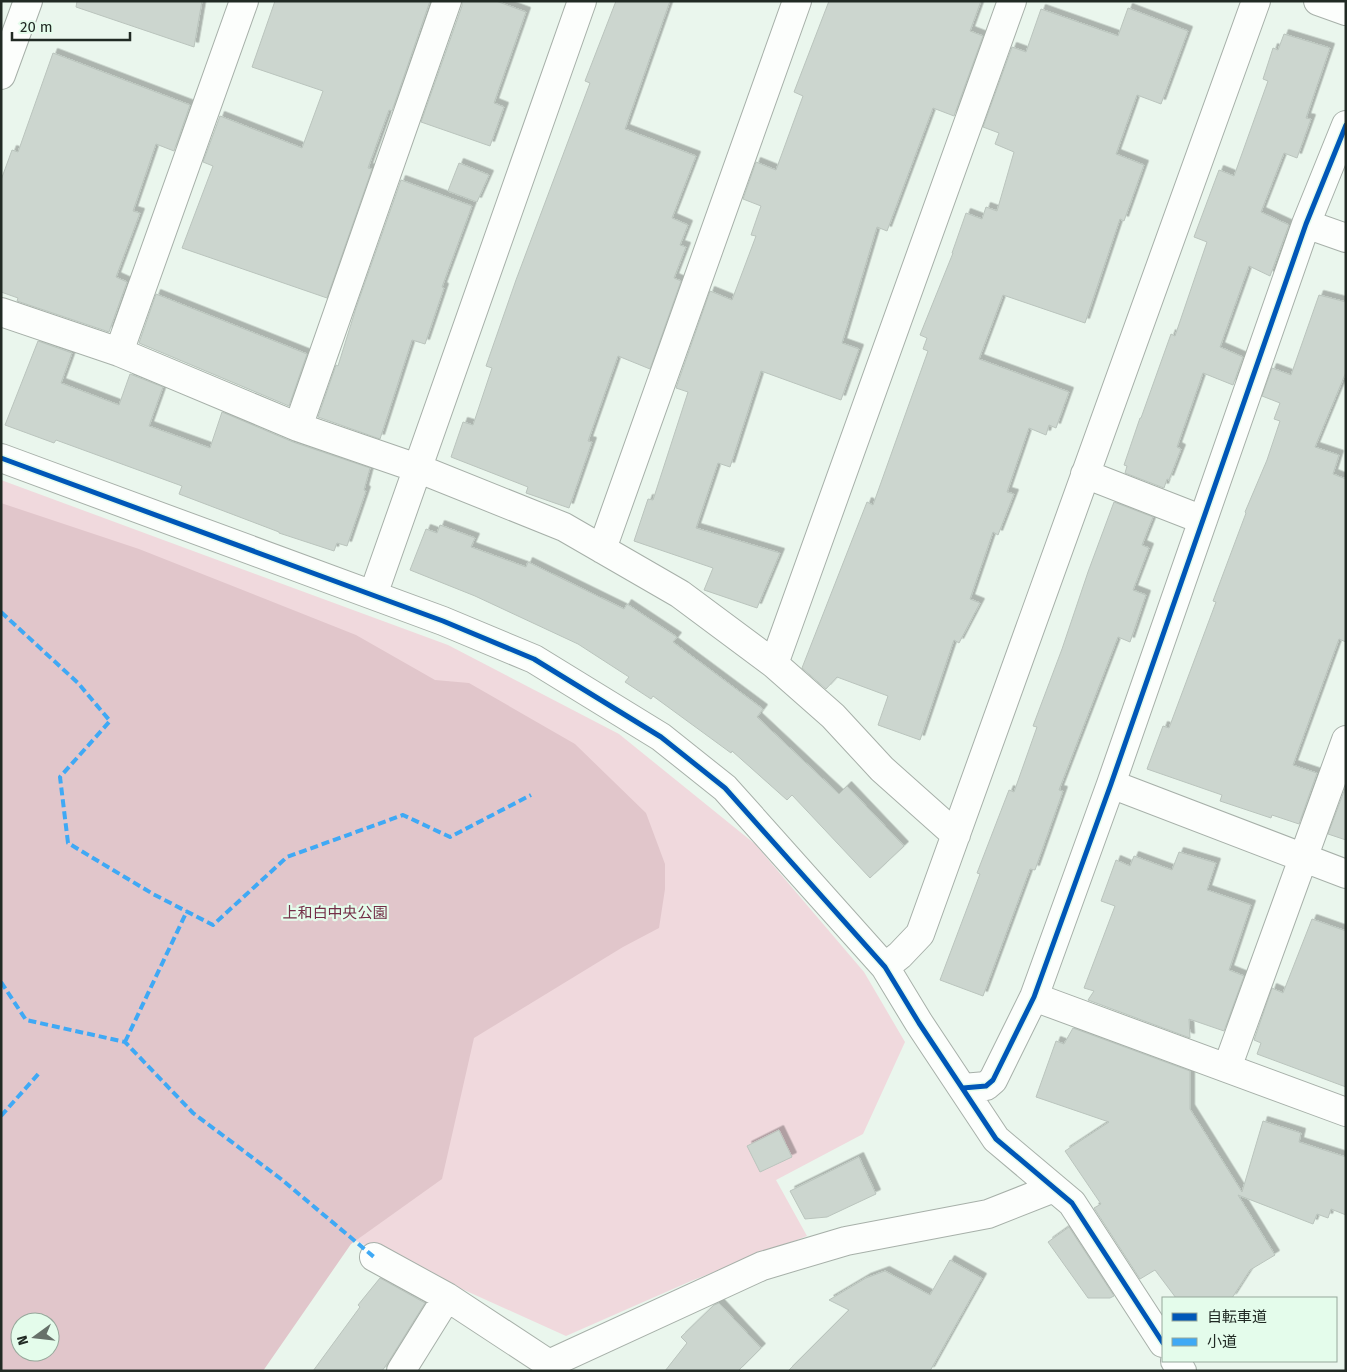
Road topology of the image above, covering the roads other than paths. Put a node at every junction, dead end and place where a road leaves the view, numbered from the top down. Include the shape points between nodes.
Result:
1 (28, 1) edge
2 (244, 1) edge
3 (447, 1) edge
4 (582, 1) edge
5 (797, 1) edge
6 (1012, 1) edge
7 (1256, 1) edge
8 (1318, 1) edge
9 (1346, 11) edge
10 (1, 74) edge
11 (1346, 124) edge
12 (1306, 224) junction
13 (1346, 238) edge
14 (1, 312) edge
15 (119, 352) junction
16 (298, 427) junction
17 (1, 458) edge
18 (417, 468) junction
19 (1085, 474) junction
20 (1203, 520) junction
21 (602, 549) junction
22 (372, 595) junction
23 (774, 664) junction
24 (1346, 740) edge
25 (1111, 784) junction
26 (956, 835) junction
27 (1303, 857) junction
28 (1346, 874) edge
29 (885, 967) junction
30 (1034, 997) junction
31 (1227, 1068) junction
32 (963, 1088) junction
33 (1346, 1112) edge
34 (1054, 1188) junction
35 (374, 1257) dead end
36 (447, 1297) junction
37 (1162, 1341) edge
38 (553, 1368) edge
39 (401, 1371) edge

1 - 10 street
2 - 15 street
3 - 16 street
4 - 18 street
5 - 21 street
6 - 23 street
7 - 19 street
8 - 9 street
11 - 12 street
12 - 13 street
12 - 20 street
14 - 15 street
15 - 16 street
16 - 18 street
17 - 22 street
18 - 21 street via 564,527
18 - 22 street
19 - 20 street
19 - 26 street
20 - 25 street
21 - 23 street via 680,594
22 - 29 street via 534,659 661,737 725,788
23 - 26 street via 833,716 882,769
24 - 27 street
25 - 27 street
25 - 30 street
26 - 29 street via 920,934
27 - 28 street
27 - 31 street
29 - 32 street
30 - 31 street
30 - 32 street via 993,1080 986,1086
31 - 33 street
32 - 34 street via 996,1139
34 - 37 street via 1072,1203
34 - 38 street via 988,1214 846,1241 762,1266
35 - 36 street
36 - 38 street
36 - 39 street

